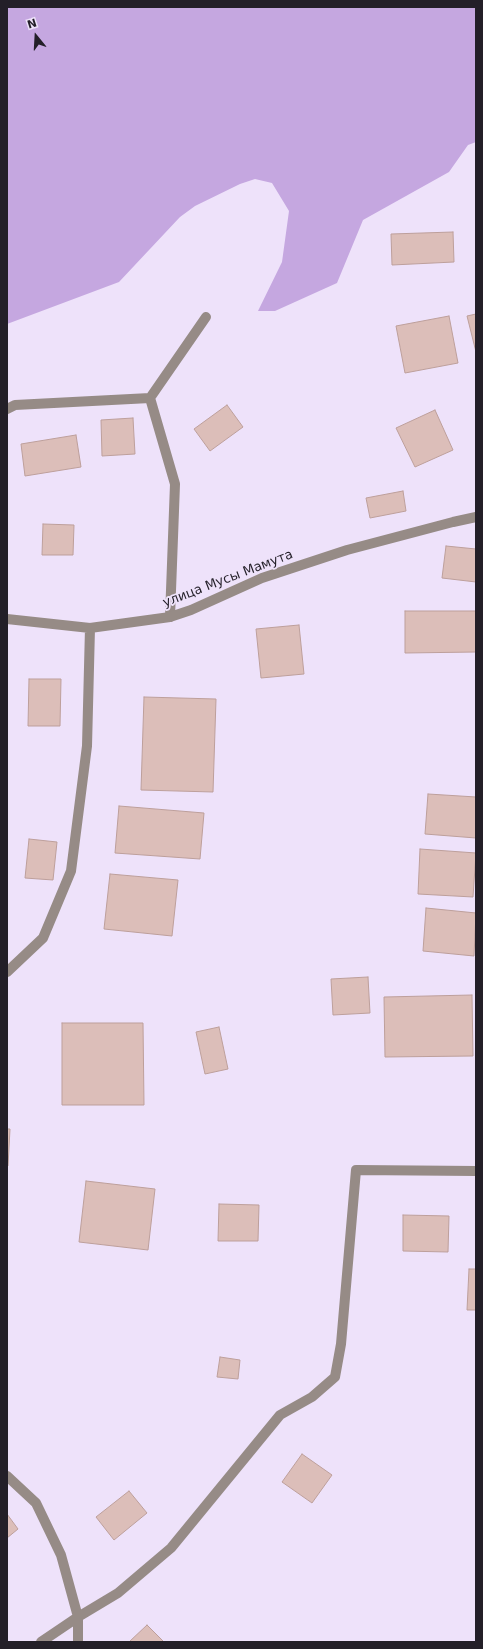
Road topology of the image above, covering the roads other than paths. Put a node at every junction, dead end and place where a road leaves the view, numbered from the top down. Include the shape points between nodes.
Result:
1 (206, 317) dead end
2 (150, 398) junction
3 (7, 409) edge
4 (476, 517) edge
5 (170, 617) junction
6 (7, 619) edge
7 (90, 628) junction
8 (7, 972) edge
9 (476, 1171) edge
10 (7, 1476) edge
11 (78, 1617) junction
12 (41, 1642) edge
13 (78, 1642) edge

1 - 2 street
2 - 3 street via 15,405
2 - 5 street via 175,484
4 - 5 street, улица Мусы Мамута via 347,550 262,578
5 - 7 street, улица Мусы Мамута
6 - 7 street, улица Мусы Мамута
7 - 8 street via 87,746 71,871 43,938
9 - 11 street via 356,1170 341,1344 335,1377 312,1398 280,1415 171,1548 118,1593
10 - 11 street via 36,1503 61,1555
11 - 12 street
11 - 13 street

